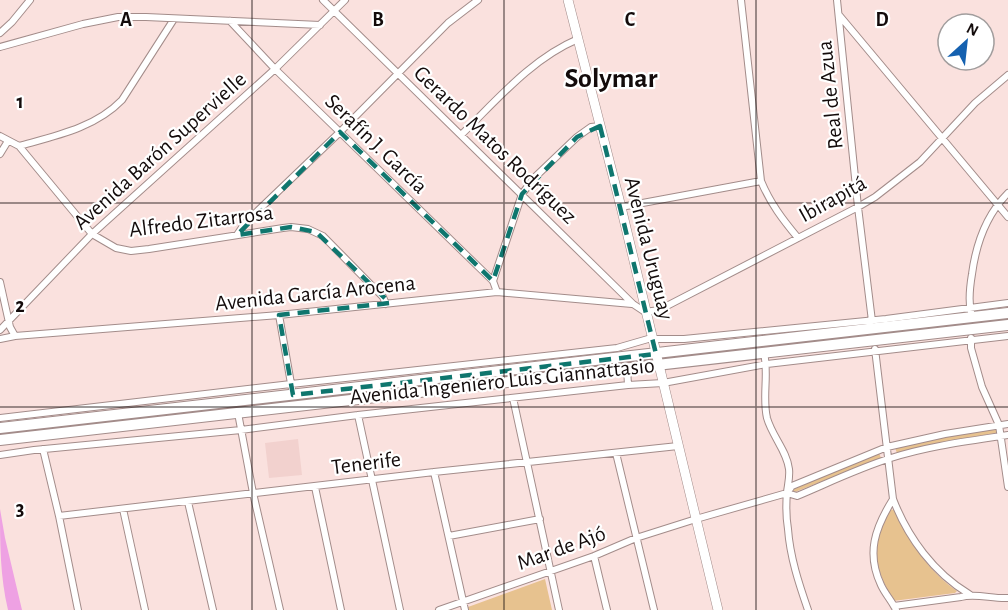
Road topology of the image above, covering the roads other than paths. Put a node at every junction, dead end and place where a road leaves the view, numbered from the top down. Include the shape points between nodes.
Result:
1 (30, 0) edge
2 (323, 0) edge
3 (345, 0) edge
4 (478, 0) edge
5 (568, 0) edge
6 (741, 0) edge
7 (837, 0) edge
8 (334, 11) junction
9 (839, 15) junction
10 (174, 19) junction
11 (230, 21) junction
12 (320, 25) junction
13 (0, 33) edge
14 (578, 39) junction
15 (0, 47) edge
16 (275, 69) junction
17 (398, 73) junction
18 (1008, 75) edge
19 (600, 126) junction
20 (340, 132) junction
21 (461, 135) junction
22 (0, 136) edge
23 (942, 138) junction
24 (8, 141) junction
25 (19, 147) junction
26 (0, 154) edge
27 (761, 181) junction
28 (522, 194) junction
29 (1008, 194) edge
30 (997, 204) junction
31 (621, 207) junction
32 (858, 207) junction
33 (1008, 217) edge
34 (92, 234) junction
35 (237, 235) junction
36 (798, 238) junction
37 (493, 281) junction
38 (0, 282) edge
39 (497, 292) junction
40 (1008, 303) edge
41 (386, 304) junction
42 (633, 304) junction
43 (645, 312) junction
44 (971, 313) junction
45 (1008, 314) edge
46 (279, 315) junction
47 (8, 321) junction
48 (1008, 325) edge
49 (0, 330) edge
50 (972, 335) junction
51 (15, 336) junction
52 (873, 336) junction
53 (1008, 336) edge
54 (0, 339) edge
55 (652, 339) junction
56 (765, 359) junction
57 (657, 360) junction
58 (627, 368) junction
59 (663, 382) junction
60 (628, 385) junction
61 (292, 389) junction
62 (513, 398) junction
63 (238, 413) junction
64 (358, 415) junction
65 (0, 418) edge
66 (1008, 424) edge
67 (999, 425) junction
68 (0, 428) edge
69 (241, 430) junction
70 (1005, 436) edge
71 (0, 440) edge
72 (678, 446) junction
73 (887, 447) junction
74 (43, 450) junction
75 (616, 453) junction
76 (0, 455) edge
77 (888, 459) junction
78 (528, 462) junction
79 (434, 472) junction
80 (373, 480) junction
81 (315, 487) junction
82 (1008, 487) edge
83 (254, 493) junction
84 (787, 493) junction
85 (894, 500) junction
86 (188, 501) junction
87 (123, 509) junction
88 (59, 516) junction
89 (540, 519) junction
90 (696, 519) junction
91 (449, 536) junction
92 (636, 538) junction
93 (594, 556) junction
94 (551, 571) junction
95 (969, 594) junction
96 (1008, 598) edge
97 (463, 601) junction
98 (895, 608) edge
99 (78, 610) edge
100 (145, 610) edge
101 (213, 610) edge
102 (280, 610) edge
103 (341, 610) edge
104 (400, 610) edge
105 (439, 610) edge
106 (465, 610) edge
107 (559, 610) edge
108 (607, 610) edge
109 (654, 610) edge
110 (718, 610) edge
111 (808, 610) edge

1 - 13 street
2 - 8 street, Gerardo Matos Rodríguez
3 - 8 street, Avenida Barón Supervielle
4 - 17 street via 448,23
5 - 14 street, Avenida Uruguay
6 - 27 street
7 - 9 street, Real de Azua
8 - 12 street, Avenida Barón Supervielle
8 - 17 street, Gerardo Matos Rodríguez
9 - 23 street
9 - 32 street, Real de Azua
10 - 11 street
10 - 15 street via 118,17
10 - 25 street via 113,109 68,132
11 - 12 street
11 - 16 street, Serafín J. García
12 - 16 street, Avenida Barón Supervielle
14 - 19 street, Avenida Uruguay
14 - 21 street via 543,58
16 - 20 street, Serafín J. García
16 - 34 street, Avenida Barón Supervielle
17 - 20 street
17 - 21 street, Gerardo Matos Rodríguez
18 - 23 street, Ibirapitá via 975,102
19 - 28 street via 577,137
19 - 31 street, Avenida Uruguay
20 - 35 street
20 - 37 street, Serafín J. García
21 - 28 street, Gerardo Matos Rodríguez
22 - 24 street, Alfredo Zitarrosa
23 - 30 street
23 - 32 street, Ibirapitá via 905,175
24 - 25 street, Alfredo Zitarrosa
24 - 26 street
25 - 34 street, Alfredo Zitarrosa
27 - 31 street
27 - 36 street via 769,199
28 - 37 street
28 - 42 street, Gerardo Matos Rodríguez
29 - 30 street
30 - 33 street
30 - 44 street via 975,254
31 - 43 street, Avenida Uruguay
32 - 36 street, Ibirapitá
32 - 52 street, Real de Azua
34 - 35 street, Alfredo Zitarrosa via 116,248 131,251
34 - 47 street, Avenida Barón Supervielle
35 - 41 street, Alfredo Zitarrosa via 291,227 316,232 369,282
36 - 43 street, Ibirapitá via 659,310
37 - 39 street, Serafín J. García
38 - 47 street
39 - 41 street, Avenida García Arocena
39 - 42 street, Avenida García Arocena
40 - 44 street, Avenida Ingeniero Luis Giannattasio
41 - 46 street, Avenida García Arocena
42 - 43 street, Gerardo Matos Rodríguez
43 - 55 street, Avenida Uruguay
44 - 45 main road, Avenida Ingeniero Luis Giannattasio
44 - 52 main road, Avenida Ingeniero Luis Giannattasio
46 - 51 street, Avenida García Arocena
46 - 61 street
47 - 49 street, Avenida Barón Supervielle
47 - 51 street
48 - 50 main road, Avenida Ingeniero Luis Giannattasio
50 - 52 main road, Avenida Ingeniero Luis Giannattasio
50 - 53 street, Avenida Ingeniero Luis Giannattasio
50 - 67 street via 971,348 982,387
51 - 54 street, Avenida García Arocena
52 - 55 street, Avenida Ingeniero Luis Giannattasio
52 - 56 main road, Avenida Ingeniero Luis Giannattasio
52 - 57 main road, Avenida Ingeniero Luis Giannattasio
52 - 73 street, Real de Azua
55 - 57 street, Avenida Uruguay
55 - 61 street, Avenida Ingeniero Luis Giannattasio via 617,348
56 - 57 main road, Avenida Ingeniero Luis Giannattasio
56 - 59 street, Avenida Ingeniero Luis Giannattasio
56 - 84 street via 765,406 788,463
57 - 58 main road, Avenida Ingeniero Luis Giannattasio
57 - 59 street, Avenida Uruguay
57 - 61 main road, Avenida Ingeniero Luis Giannattasio
58 - 60 street
58 - 63 main road, Avenida Ingeniero Luis Giannattasio
59 - 60 street, Avenida Ingeniero Luis Giannattasio
59 - 72 street, Avenida Uruguay
60 - 62 street, Avenida Ingeniero Luis Giannattasio
61 - 65 street, Avenida Ingeniero Luis Giannattasio
61 - 68 main road, Avenida Ingeniero Luis Giannattasio
62 - 64 street, Avenida Ingeniero Luis Giannattasio
62 - 78 street
63 - 69 street
63 - 71 main road, Avenida Ingeniero Luis Giannattasio
64 - 69 street, Avenida Ingeniero Luis Giannattasio
64 - 80 street
66 - 67 street
67 - 70 street
67 - 73 street
69 - 74 street, Avenida Ingeniero Luis Giannattasio
69 - 83 street
70 - 77 street via 948,444
70 - 82 street
72 - 75 street, Tenerife
72 - 90 street, Avenida Uruguay
73 - 77 street, Real de Azua
73 - 84 street via 792,486
74 - 76 street, Avenida Ingeniero Luis Giannattasio
74 - 88 street
75 - 78 street, Tenerife
75 - 92 street
77 - 84 street via 797,496
77 - 85 street, Real de Azua
78 - 79 street, Tenerife
78 - 89 street
79 - 80 street, Tenerife
79 - 91 street
80 - 81 street, Tenerife
80 - 104 street
81 - 83 street, Tenerife
81 - 103 street
83 - 86 street, Tenerife
83 - 102 street
84 - 90 street, Mar de Ajó
84 - 111 street via 788,530
85 - 95 street, Real de Azua via 929,560 943,576
85 - 98 street via 880,521 873,554 881,587
86 - 87 street, Tenerife
86 - 101 street
87 - 88 street, Tenerife
87 - 100 street
88 - 99 street
89 - 91 street
89 - 94 street
90 - 92 street, Mar de Ajó
90 - 110 street, Avenida Uruguay
91 - 97 street
92 - 93 street, Mar de Ajó
92 - 109 street
93 - 94 street, Mar de Ajó
93 - 108 street
94 - 97 street, Mar de Ajó
94 - 107 street
95 - 96 street
95 - 98 street
97 - 105 street, Mar de Ajó
97 - 106 street

